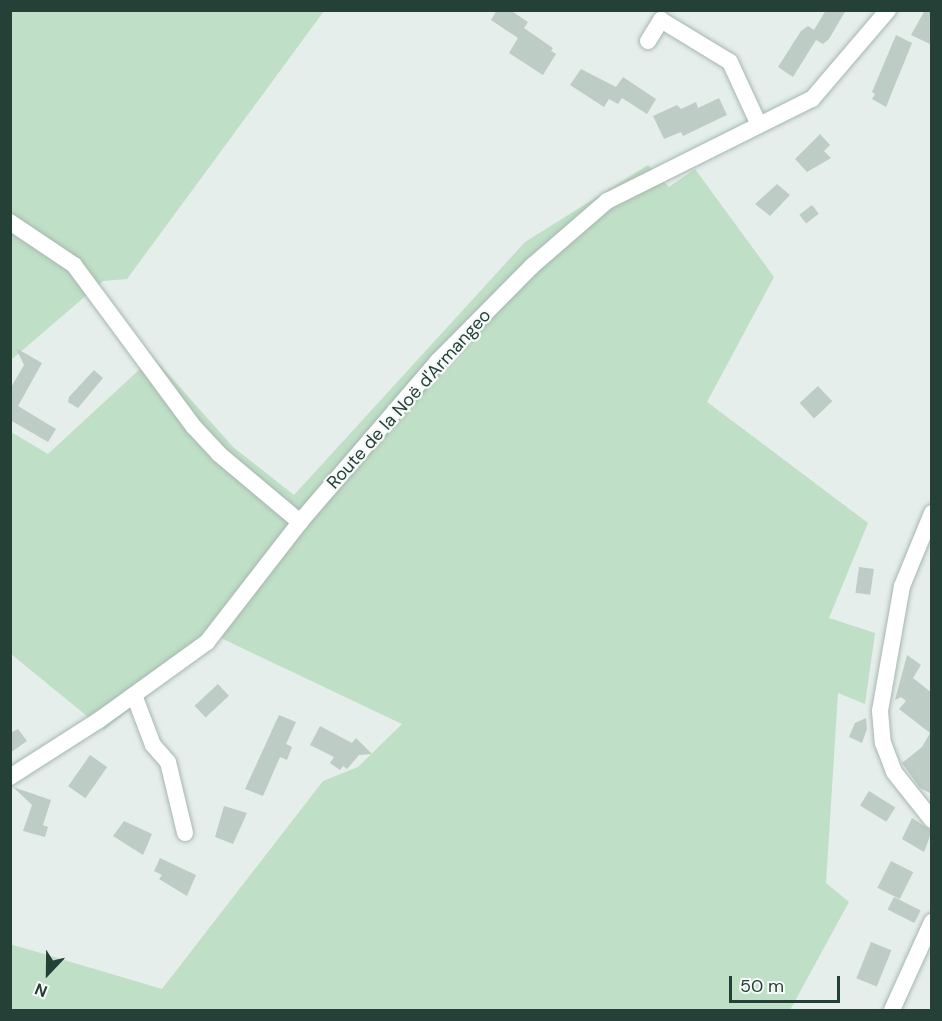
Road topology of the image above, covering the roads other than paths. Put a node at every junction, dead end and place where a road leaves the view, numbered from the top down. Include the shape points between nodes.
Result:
1 (888, 10) edge
2 (648, 41) dead end
3 (759, 125) junction
4 (10, 222) edge
5 (932, 513) edge
6 (300, 522) junction
7 (134, 694) junction
8 (10, 777) edge
9 (932, 820) edge
10 (185, 834) dead end
11 (932, 922) edge
12 (892, 1011) edge

1 - 3 street, Route de la Noë d'Armangeo via 812,99
2 - 3 street via 661,20 730,62
3 - 6 street, Route de la Noë d'Armangeo via 607,201 532,266 438,361
4 - 6 street via 74,265 194,427
5 - 9 street via 902,586 880,711 882,743 894,772
6 - 7 street, Route de la Noë d'Armangeo via 207,642
7 - 8 street, Route de la Noë d'Armangeo
7 - 10 street via 153,745 168,762
11 - 12 street

